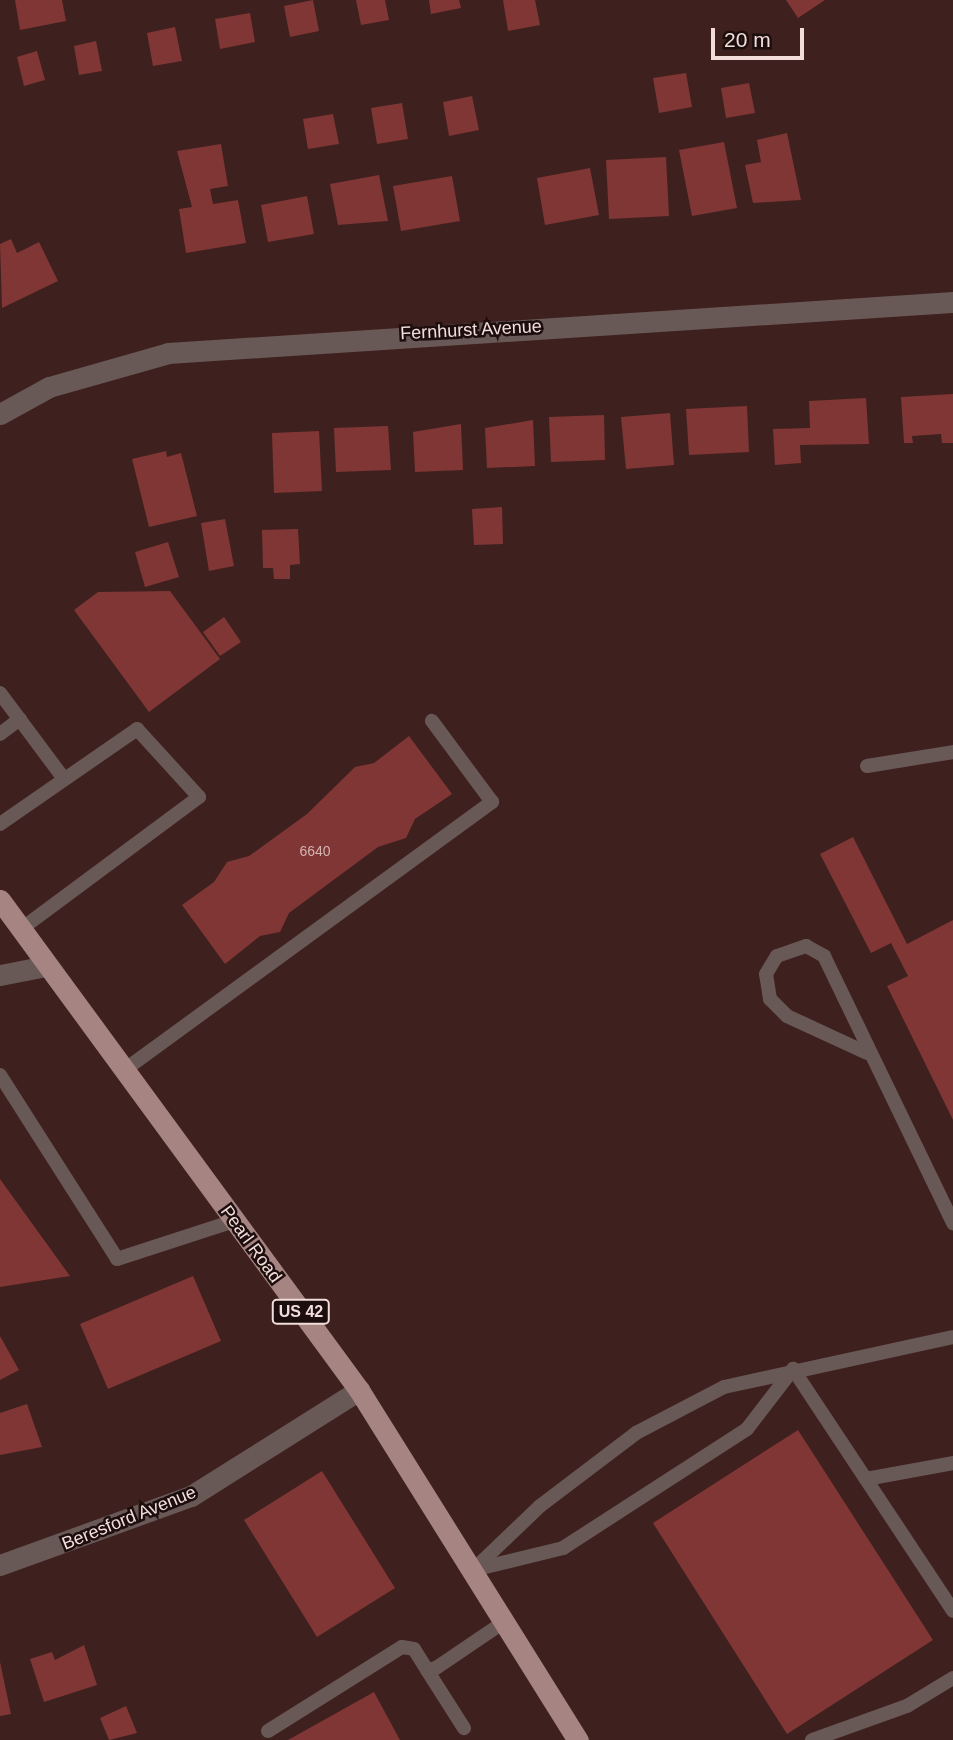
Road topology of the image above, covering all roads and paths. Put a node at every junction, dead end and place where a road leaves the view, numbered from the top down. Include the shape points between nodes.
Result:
1 (953, 302) edge
2 (0, 414) edge
3 (0, 693) edge
4 (20, 719) junction
5 (432, 721) dead end
6 (0, 734) edge
7 (953, 752) edge
8 (867, 766) dead end
9 (64, 779) junction
10 (0, 824) edge
11 (0, 900) edge
12 (20, 930) junction
13 (46, 967) junction
14 (0, 975) edge
15 (867, 1053) junction
16 (123, 1070) junction
17 (0, 1075) edge
18 (234, 1221) junction
19 (953, 1223) edge
20 (953, 1337) edge
21 (793, 1369) junction
22 (359, 1390) junction
23 (953, 1463) edge
24 (866, 1479) junction
25 (0, 1565) edge
26 (472, 1571) junction
27 (953, 1611) edge
28 (504, 1622) junction
29 (427, 1670) junction
30 (953, 1678) edge
31 (464, 1728) dead end
32 (268, 1731) dead end
33 (579, 1740) edge
34 (812, 1740) edge

1 - 2 street, Fernhurst Avenue via 168,353 49,387
3 - 4 lane
4 - 6 lane
4 - 9 lane
5 - 16 lane via 492,802
7 - 8 lane
9 - 10 lane
9 - 12 lane via 137,729 199,797
11 - 12 main road, Pearl Road / US 42
12 - 13 main road, Pearl Road / US 42
13 - 14 street
13 - 16 main road, Pearl Road / US 42
15 - 15 lane via 824,956 806,946 777,956 766,974 771,999 786,1016
15 - 19 lane
16 - 18 main road, Pearl Road / US 42
17 - 18 lane via 117,1259
18 - 22 main road, Pearl Road / US 42
20 - 21 lane
21 - 24 lane
21 - 26 lane via 724,1387 636,1433 540,1506
21 - 26 lane via 747,1429 563,1548
22 - 25 street, Beresford Avenue via 191,1496
22 - 26 main road, Pearl Road / US 42
23 - 24 lane
24 - 27 lane
26 - 28 main road, Pearl Road / US 42
28 - 29 lane
28 - 33 main road, Pearl Road / US 42
29 - 31 lane
29 - 32 lane via 414,1649 402,1647
30 - 34 lane via 907,1706

